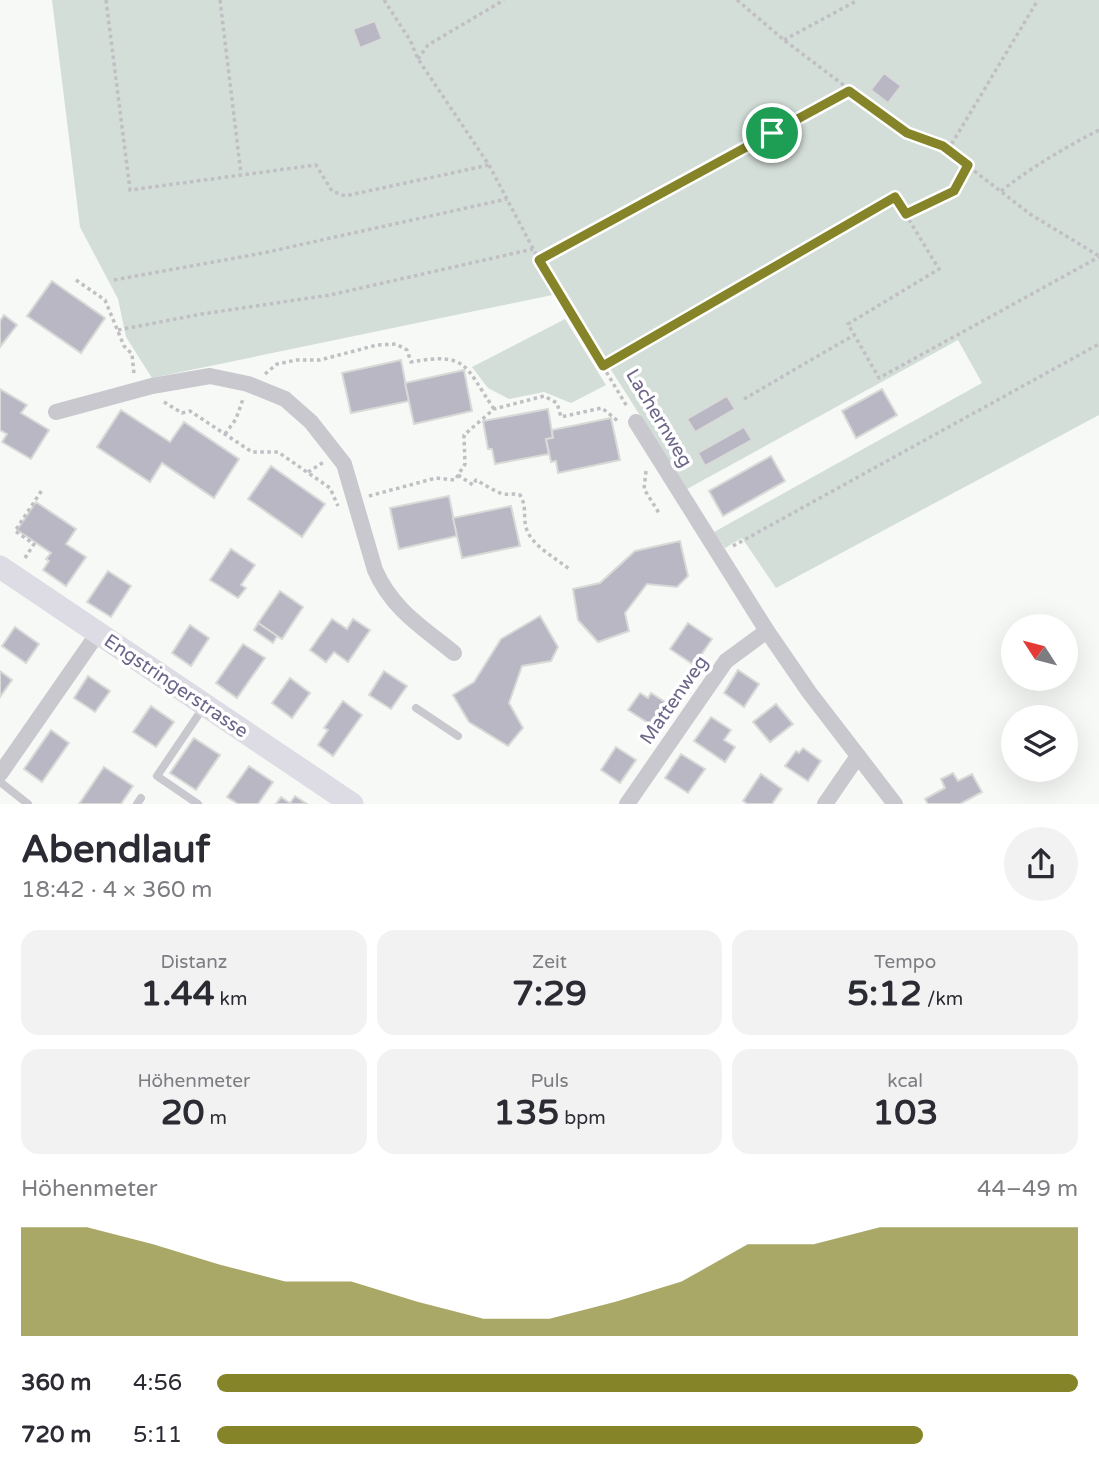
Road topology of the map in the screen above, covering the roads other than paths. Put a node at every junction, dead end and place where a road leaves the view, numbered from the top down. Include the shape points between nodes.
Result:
1 (56, 412) dead end
2 (629, 424) road end
3 (10, 566) edge
4 (767, 632) junction
5 (98, 633) junction
6 (454, 653) dead end
7 (204, 705) junction
8 (416, 708) dead end
9 (458, 736) dead end
10 (858, 757) junction
11 (0, 774) edge
12 (0, 782) edge
13 (345, 802) edge
14 (28, 804) edge
15 (198, 804) edge
16 (627, 804) edge
17 (825, 804) edge
18 (895, 804) edge

1 - 6 street via 210,376 285,399 311,422 344,464 382,586 395,604
2 - 4 street, Lachernweg via 719,553
3 - 5 main road, Engstringerstrasse
4 - 10 street, Lachernweg
4 - 16 street, Mattenweg via 726,661
5 - 7 main road, Engstringerstrasse
5 - 11 street
7 - 13 main road, Engstringerstrasse
7 - 15 lane via 157,776
8 - 9 lane
10 - 17 street
10 - 18 street, Lachernweg
12 - 14 lane

